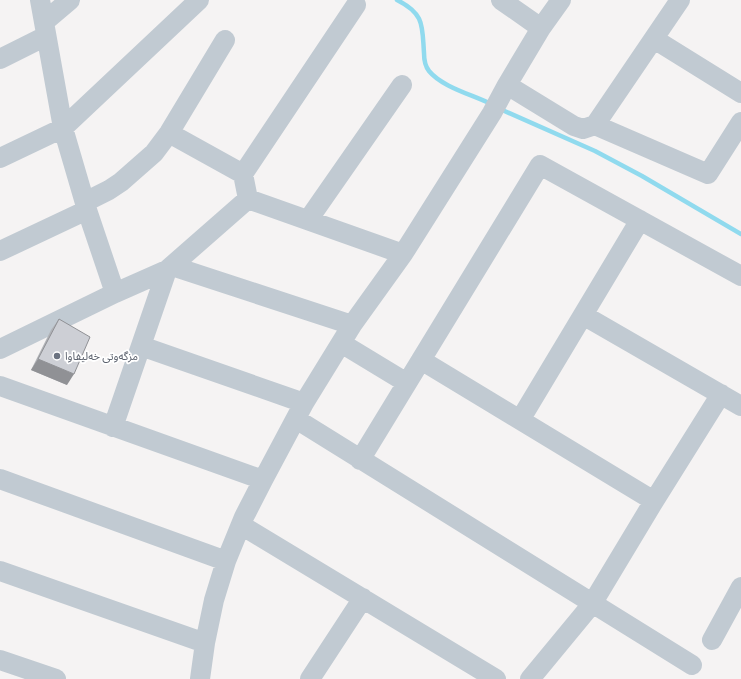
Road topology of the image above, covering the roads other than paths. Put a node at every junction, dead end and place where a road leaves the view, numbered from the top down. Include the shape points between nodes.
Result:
1 (40, 0) edge
2 (70, 0) edge
3 (199, 0) edge
4 (501, 0) edge
5 (561, 0) edge
6 (680, 0) edge
7 (356, 5) dead end
8 (542, 28) junction
9 (45, 29) junction
10 (654, 39) junction
11 (225, 40) dead end
12 (0, 59) edge
13 (402, 85) dead end
14 (505, 90) junction
15 (741, 93) edge
16 (741, 122) edge
17 (595, 125) junction
18 (63, 128) junction
19 (169, 133) junction
20 (0, 158) edge
21 (243, 174) junction
22 (248, 199) junction
23 (86, 206) junction
24 (308, 220) junction
25 (640, 220) junction
26 (0, 252) edge
27 (403, 254) junction
28 (170, 268) junction
29 (741, 276) edge
30 (115, 293) junction
31 (583, 315) junction
32 (352, 325) junction
33 (341, 343) junction
34 (141, 346) junction
35 (0, 349) edge
36 (420, 360) junction
37 (406, 383) junction
38 (0, 386) edge
39 (720, 394) junction
40 (741, 406) edge
41 (300, 411) junction
42 (520, 420) junction
43 (113, 427) junction
44 (360, 460) junction
45 (0, 479) edge
46 (263, 480) junction
47 (654, 501) junction
48 (241, 525) junction
49 (226, 561) junction
50 (0, 571) edge
51 (741, 587) edge
52 (363, 598) junction
53 (592, 604) junction
54 (712, 640) dead end
55 (205, 643) junction
56 (692, 665) dead end
57 (2, 666) edge
58 (56, 679) edge
59 (200, 679) edge
60 (310, 679) edge
61 (496, 679) edge
62 (530, 679) edge

1 - 9 street
2 - 9 street
3 - 18 street
4 - 8 street
5 - 8 street
6 - 10 street
7 - 21 street
8 - 14 street
9 - 12 street
9 - 18 street
10 - 15 street
10 - 17 street
11 - 19 street
13 - 24 street
14 - 17 street via 574,126 582,129
14 - 27 street
16 - 17 street via 708,174
18 - 20 street
18 - 23 street
19 - 21 street
19 - 23 street via 134,173
21 - 22 street
22 - 24 street
22 - 28 street
23 - 26 street
23 - 30 street
24 - 27 street
25 - 29 street
25 - 31 street
25 - 36 street via 540,165
27 - 32 street
28 - 30 street
28 - 32 street
28 - 34 street
30 - 35 street
31 - 39 street
31 - 42 street
32 - 33 street
33 - 37 street
33 - 41 street
34 - 41 street
34 - 43 street
36 - 37 street
36 - 42 street
37 - 44 street
38 - 43 street
39 - 40 street
39 - 47 street
41 - 44 street
41 - 46 street
42 - 47 street
43 - 46 street
44 - 53 street
45 - 49 street
46 - 48 street
47 - 53 street
48 - 49 street
48 - 52 street
49 - 55 street
50 - 55 street
51 - 54 street
52 - 60 street
52 - 61 street
53 - 56 street
53 - 62 street
55 - 59 street
57 - 58 street

